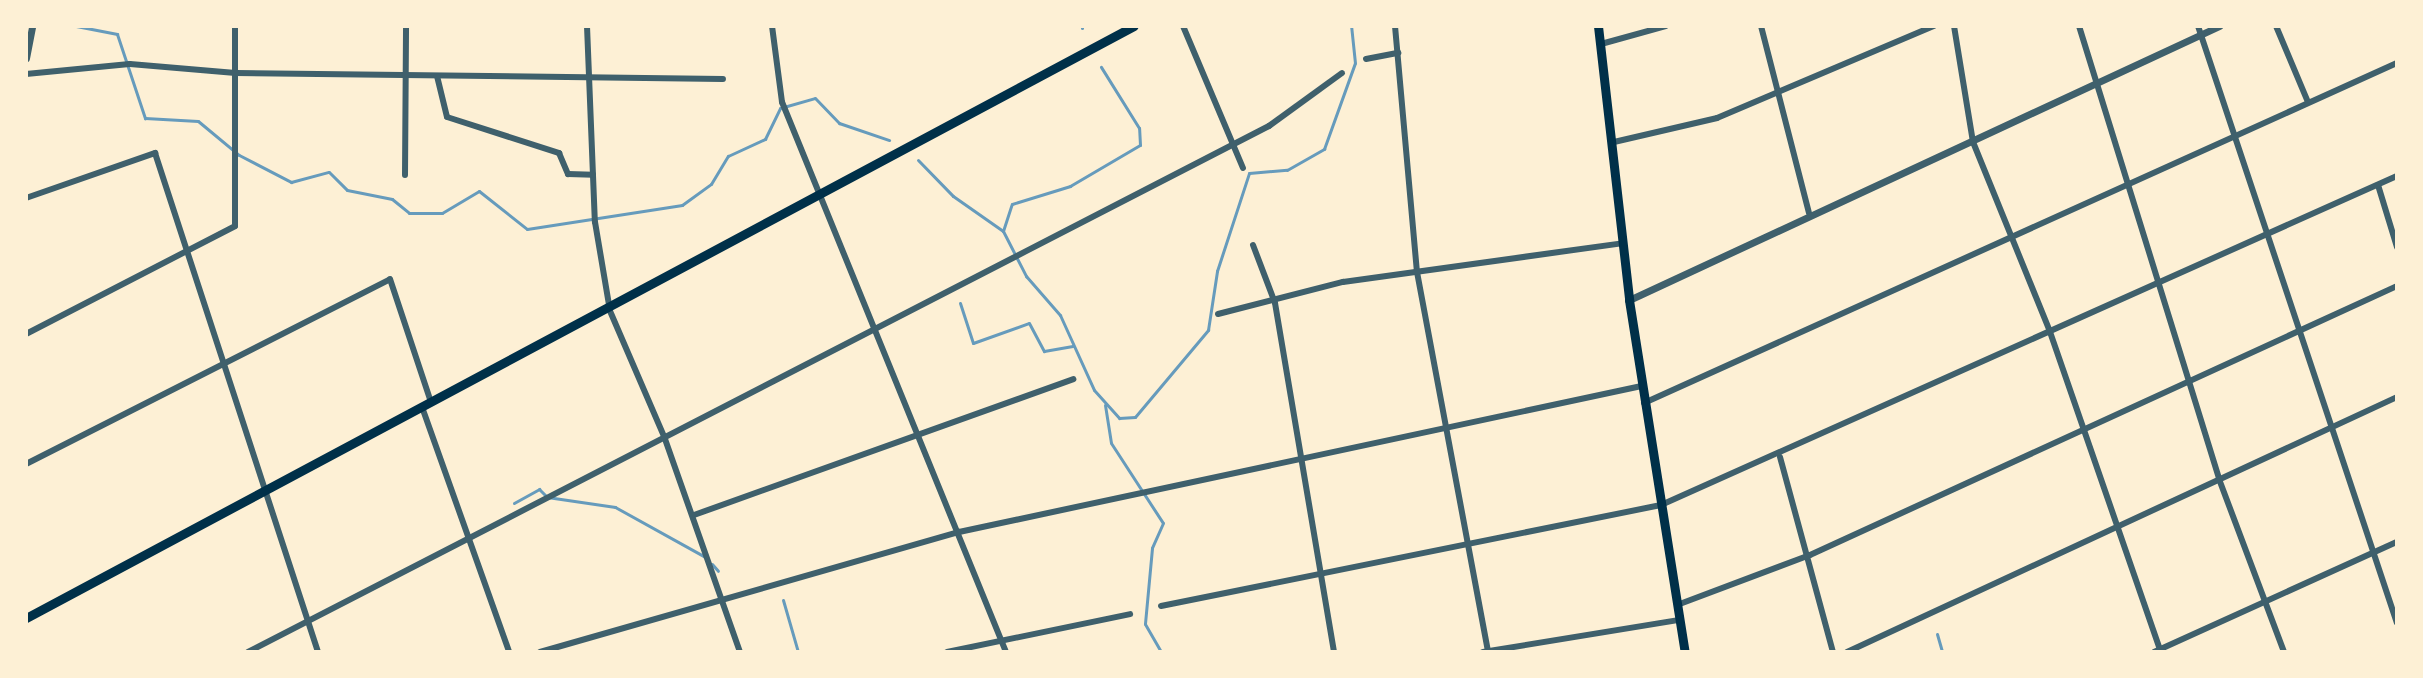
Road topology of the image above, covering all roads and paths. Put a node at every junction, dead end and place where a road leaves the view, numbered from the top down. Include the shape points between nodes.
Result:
1 (32, 26) edge
2 (235, 26) edge
3 (406, 26) edge
4 (587, 26) edge
5 (772, 26) edge
6 (1134, 26) edge
7 (1183, 26) edge
8 (1395, 26) edge
9 (1598, 26) edge
10 (1666, 26) edge
11 (1761, 26) edge
12 (1934, 26) edge
13 (1954, 26) edge
14 (2079, 26) edge
15 (2219, 26) edge
16 (2276, 26) edge
17 (2199, 30) edge
18 (1601, 44) junction
19 (1398, 53) junction
20 (26, 58) edge
21 (1366, 59) dead end
22 (2397, 63) edge
23 (236, 73) junction
24 (1342, 73) dead end
25 (26, 74) edge
26 (406, 75) junction
27 (437, 76) junction
28 (588, 79) junction
29 (723, 79) dead end
30 (2093, 88) junction
31 (1778, 94) junction
32 (2308, 102) junction
33 (2231, 138) junction
34 (1233, 140) junction
35 (1614, 142) junction
36 (1973, 142) junction
37 (1243, 168) dead end
38 (405, 175) dead end
39 (593, 175) junction
40 (2397, 176) edge
41 (2378, 185) junction
42 (2124, 186) junction
43 (26, 198) edge
44 (818, 198) junction
45 (1809, 213) junction
46 (2266, 233) junction
47 (2008, 239) junction
48 (1623, 243) junction
49 (1253, 245) dead end
50 (2397, 247) edge
51 (187, 252) junction
52 (1417, 272) junction
53 (2158, 280) junction
54 (2397, 286) edge
55 (1629, 300) junction
56 (1275, 303) junction
57 (610, 311) junction
58 (1218, 314) dead end
59 (2049, 329) junction
60 (878, 332) junction
61 (26, 334) edge
62 (2297, 337) junction
63 (226, 359) junction
64 (1073, 379) dead end
65 (2190, 381) junction
66 (1642, 386) junction
67 (2397, 397) edge
68 (1644, 403) junction
69 (427, 404) junction
70 (1448, 424) junction
71 (2328, 428) junction
72 (2081, 431) junction
73 (916, 434) junction
74 (665, 439) junction
75 (1301, 455) junction
76 (1780, 457) junction
77 (26, 464) edge
78 (2219, 479) junction
79 (262, 491) junction
80 (1661, 505) junction
81 (694, 515) junction
82 (2119, 528) junction
83 (959, 532) junction
84 (468, 538) junction
85 (2397, 542) edge
86 (1465, 545) junction
87 (2375, 551) junction
88 (1810, 555) junction
89 (1319, 575) junction
90 (723, 595) junction
91 (2267, 603) junction
92 (1677, 605) junction
93 (1161, 606) dead end
94 (1130, 614) dead end
95 (26, 618) edge
96 (308, 620) junction
97 (1679, 620) junction
98 (2397, 623) edge
99 (1001, 640) junction
100 (2158, 651) edge
101 (248, 652) edge
102 (318, 652) edge
103 (509, 652) edge
104 (540, 652) edge
105 (740, 652) edge
106 (947, 652) edge
107 (1006, 652) edge
108 (1334, 652) edge
109 (1486, 652) edge
110 (1685, 652) edge
111 (1833, 652) edge
112 (1847, 652) edge
113 (2284, 652) edge

1 - 20 street
2 - 23 street
3 - 26 street
4 - 28 street
5 - 44 street via 776,86
6 - 44 highway
7 - 34 street
8 - 19 street
9 - 18 highway
10 - 18 street
11 - 31 street
12 - 31 street
13 - 36 street
14 - 30 street
15 - 17 street
16 - 32 street
17 - 30 street
17 - 33 street
18 - 35 highway
19 - 21 street
19 - 52 street
22 - 32 street
23 - 25 street via 130,64
23 - 26 street
23 - 51 street via 235,226
24 - 34 street via 1269,126
26 - 27 street
26 - 38 street
27 - 28 street
27 - 39 street via 447,117 559,153 568,174
28 - 29 street
28 - 39 street
30 - 36 street
30 - 42 street
31 - 35 street via 1717,118
31 - 45 street
32 - 33 street
33 - 42 street
33 - 46 street
34 - 37 street
34 - 60 street via 1008,256 1006,265
35 - 48 highway
36 - 45 street
36 - 47 street
39 - 57 street
40 - 41 street
41 - 46 street
41 - 50 street
42 - 47 street
42 - 53 street
43 - 51 street via 155,153
44 - 57 highway
44 - 60 street
45 - 55 street
46 - 53 street
46 - 62 street
47 - 59 street
47 - 68 street
48 - 52 street
48 - 55 highway
49 - 56 street
51 - 61 street
51 - 63 street
52 - 56 street via 1343,282
52 - 70 street
53 - 59 street
53 - 65 street
54 - 62 street
55 - 66 highway
56 - 58 street
56 - 75 street
57 - 69 highway
57 - 74 street
59 - 72 street
59 - 76 street
60 - 73 street
60 - 74 street
62 - 65 street
62 - 71 street
63 - 69 street via 390,279
63 - 77 street
63 - 79 street
64 - 73 street
65 - 72 street
65 - 78 street
66 - 68 highway
66 - 70 street
67 - 71 street
68 - 80 highway
69 - 79 highway
69 - 84 street
70 - 75 street
70 - 86 street
71 - 78 street
71 - 87 street
72 - 82 street
72 - 88 street
73 - 81 street
73 - 83 street
74 - 81 street
74 - 84 street
75 - 83 street
75 - 89 street
76 - 80 street
76 - 88 street
78 - 82 street
78 - 91 street
79 - 95 highway
79 - 96 street
80 - 86 street
80 - 92 highway
81 - 90 street
82 - 100 street
82 - 112 street
83 - 90 street
83 - 99 street
84 - 96 street
84 - 103 street
85 - 87 street
86 - 89 street
86 - 109 street
87 - 91 street
87 - 98 street
88 - 92 street
88 - 111 street
89 - 93 street
89 - 108 street
90 - 104 street
90 - 105 street
91 - 100 street
91 - 113 street
92 - 97 highway
94 - 99 street
96 - 101 street
96 - 102 street
97 - 109 street
97 - 110 highway
99 - 106 street
99 - 107 street

